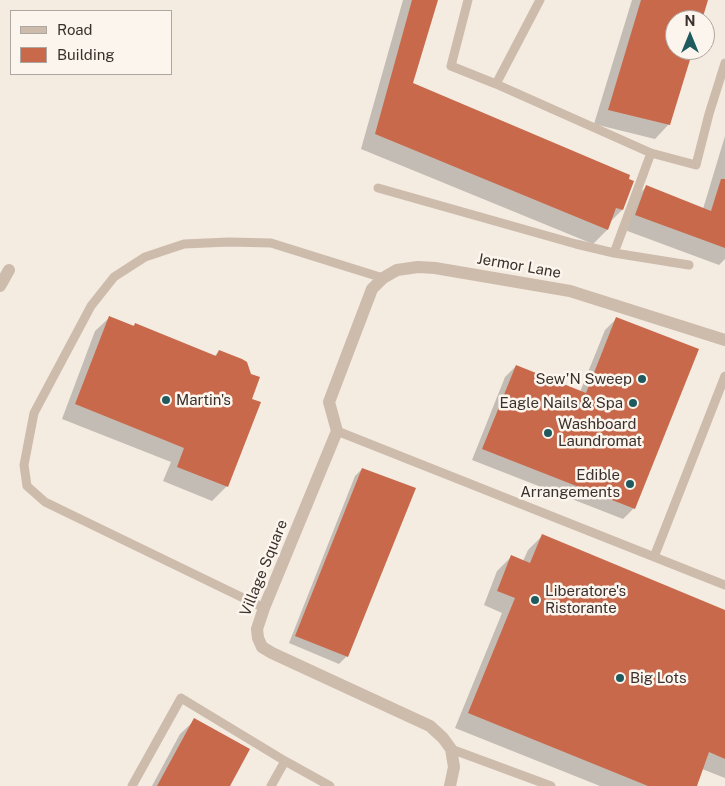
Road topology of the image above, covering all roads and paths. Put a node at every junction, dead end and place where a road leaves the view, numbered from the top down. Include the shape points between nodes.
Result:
1 (468, 0) edge
2 (540, 0) edge
3 (725, 63) edge
4 (496, 84) junction
5 (651, 153) junction
6 (378, 188) dead end
7 (614, 253) junction
8 (689, 265) dead end
9 (9, 270) dead end
10 (383, 278) junction
11 (0, 286) edge
12 (725, 340) edge
13 (725, 376) edge
14 (337, 430) junction
15 (654, 557) junction
16 (725, 586) edge
17 (264, 608) junction
18 (451, 749) junction
19 (285, 761) junction
20 (450, 785) edge
21 (132, 786) edge
22 (271, 786) edge
23 (330, 786) edge
24 (551, 786) edge

1 - 4 lane via 451,66
2 - 4 lane
3 - 5 lane via 696,166
4 - 5 lane
5 - 7 lane
6 - 7 lane
7 - 8 lane
9 - 11 street
10 - 12 street, Jermor Lane via 397,270 435,268 560,290
10 - 14 street via 372,289 329,402
10 - 17 lane via 272,243 184,244 145,257 114,277 91,306 34,413 24,465 27,486 45,502
13 - 15 lane
14 - 15 lane
14 - 17 street, Village Square
15 - 16 lane
17 - 18 street, Village Square via 257,629 262,647 430,726
18 - 20 street via 454,767
18 - 24 lane
19 - 21 lane via 180,698
19 - 22 lane
19 - 23 lane

